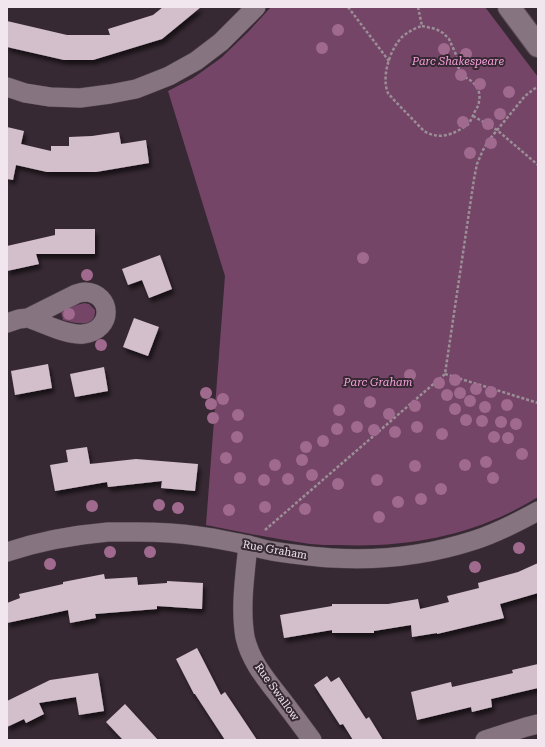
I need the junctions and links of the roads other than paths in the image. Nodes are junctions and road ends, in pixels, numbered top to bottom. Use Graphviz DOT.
graph roads {
  1 [pos="509,7"];
  2 [pos="251,9"];
  3 [pos="538,46"];
  4 [pos="7,87"];
  5 [pos="28,318"];
  6 [pos="7,323"];
  7 [pos="538,511"];
  8 [pos="248,545"];
  9 [pos="7,552"];
  10 [pos="533,730"];
  11 [pos="312,740"];
  12 [pos="485,740"];
  1 -- 3 [label="street"];
  2 -- 4 [label="street"];
  5 -- 6 [label="street"];
  7 -- 8 [label="street, Rue Graham"];
  8 -- 9 [label="street, Rue Graham"];
  8 -- 11 [label="street, Rue Swallow"];
  10 -- 12 [label="street"];
}
